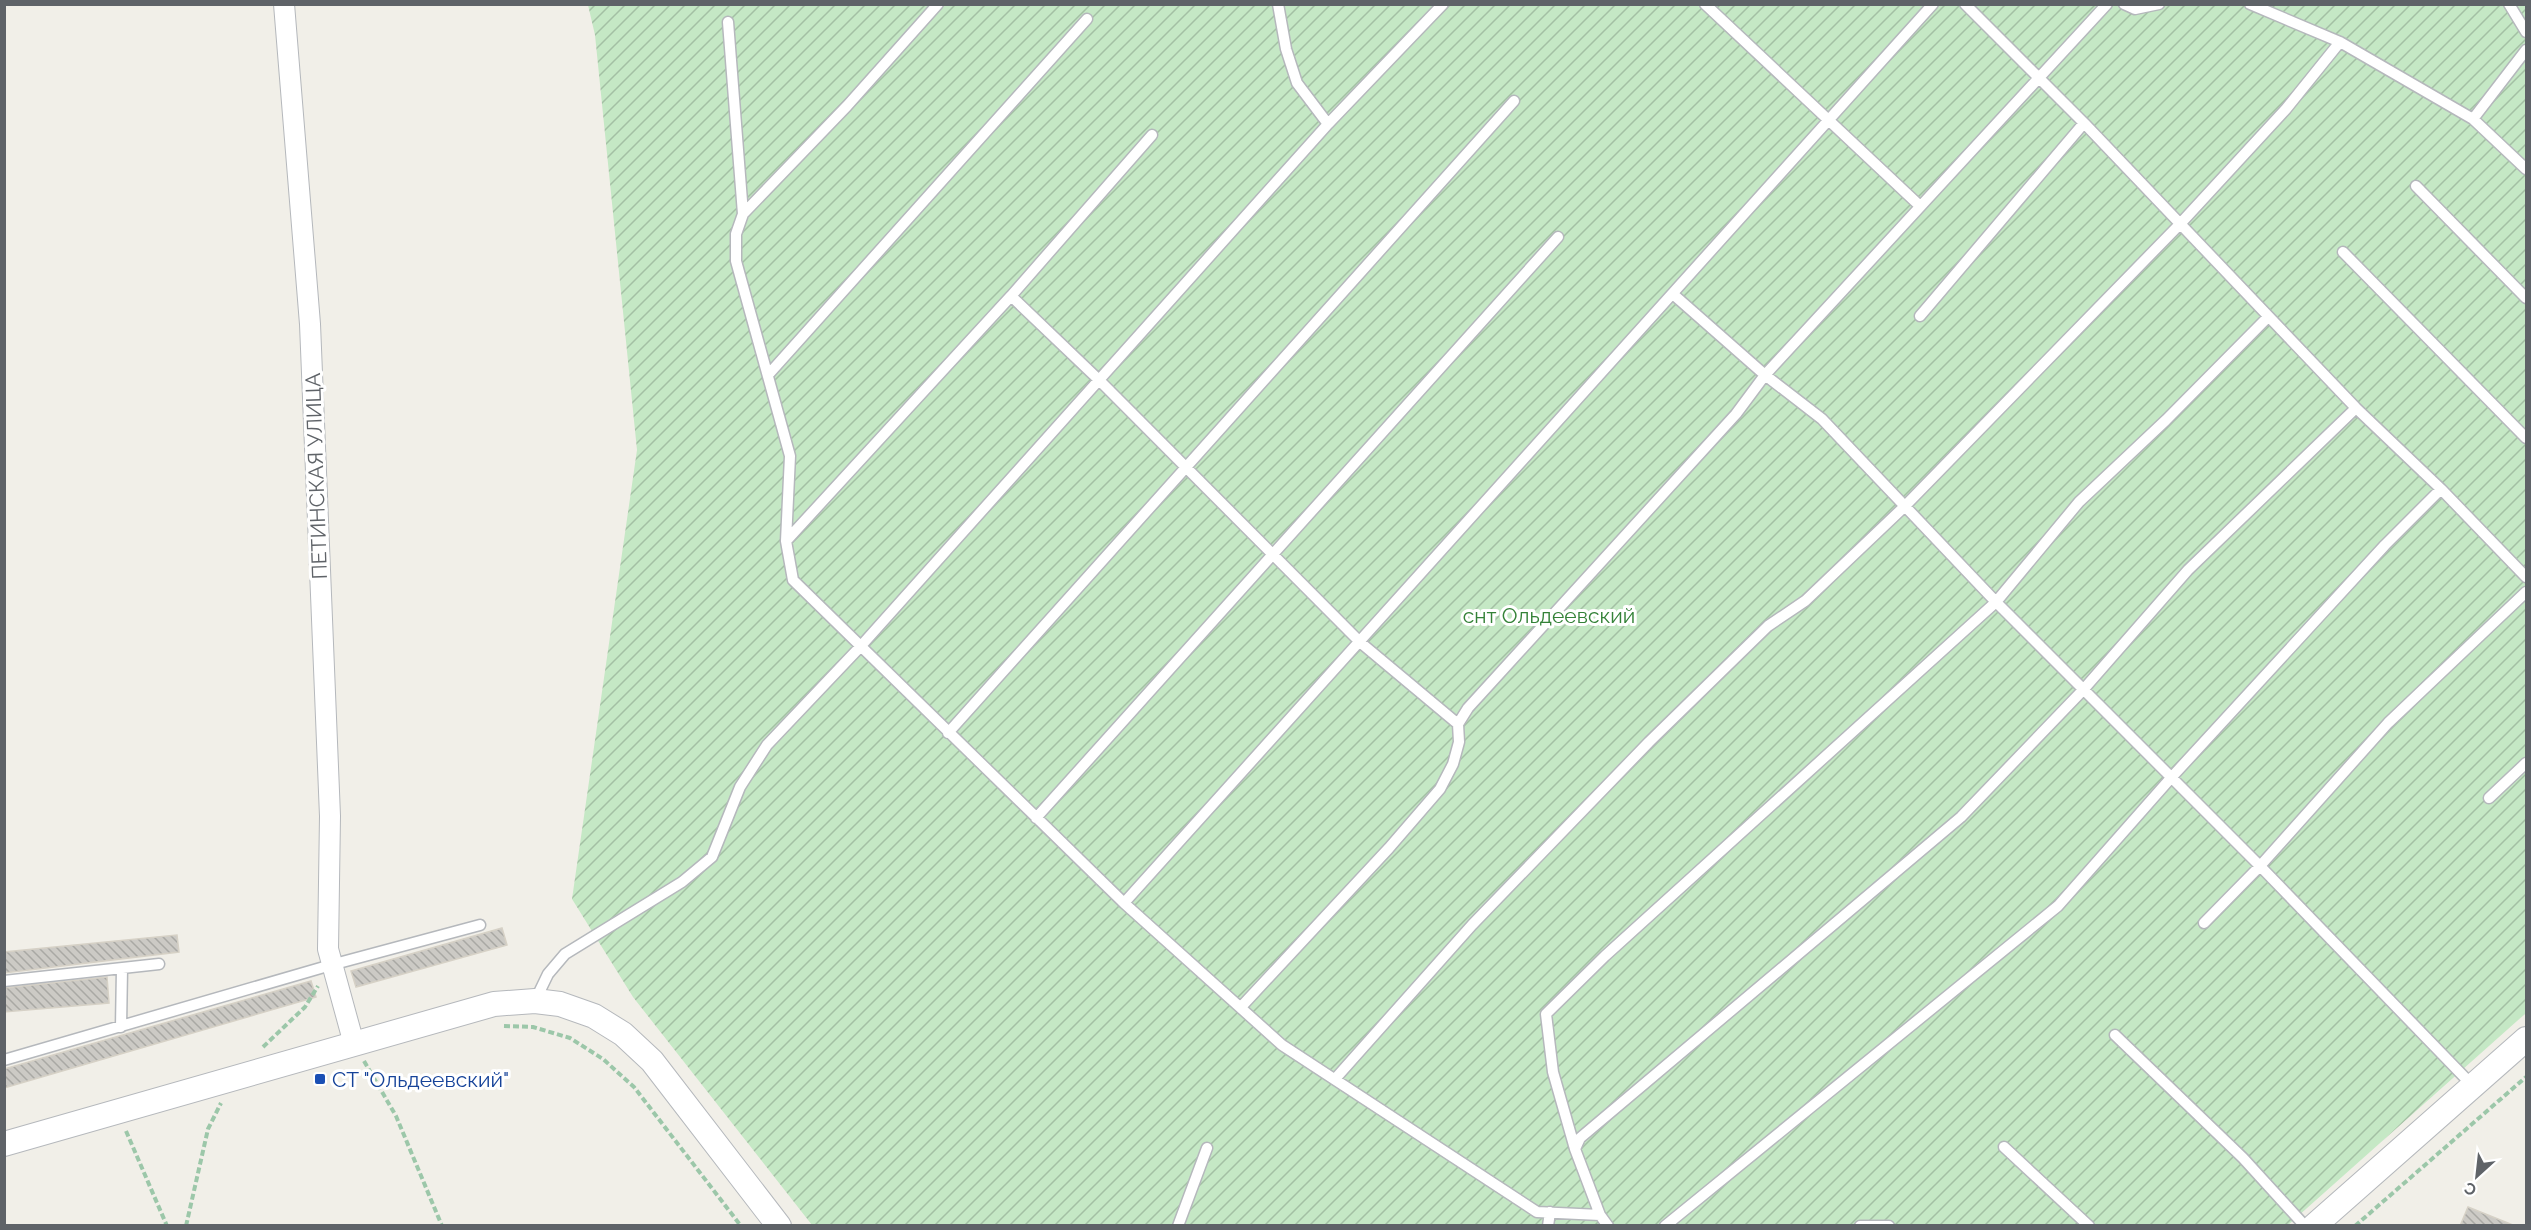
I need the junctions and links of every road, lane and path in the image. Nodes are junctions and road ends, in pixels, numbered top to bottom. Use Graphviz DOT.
graph roads {
  1 [pos="284,4"];
  2 [pos="938,4"];
  3 [pos="1278,4"];
  4 [pos="1443,4"];
  5 [pos="1705,4"];
  6 [pos="1933,4"];
  7 [pos="1965,4"];
  8 [pos="2107,4"];
  9 [pos="2124,4"];
  10 [pos="2158,4"];
  11 [pos="2250,4"];
  12 [pos="2509,4"];
  13 [pos="1087,19"];
  14 [pos="728,22"];
  15 [pos="2526,32"];
  16 [pos="2340,42"];
  17 [pos="2526,50"];
  18 [pos="2038,77"];
  19 [pos="1514,101"];
  20 [pos="2473,119"];
  21 [pos="1828,122"];
  22 [pos="2084,123"];
  23 [pos="1328,124"];
  24 [pos="1152,135"];
  25 [pos="2526,170"];
  26 [pos="2416,186"];
  27 [pos="1920,206"];
  28 [pos="743,214"];
  29 [pos="2180,224"];
  30 [pos="1558,237"];
  31 [pos="2343,252"];
  32 [pos="1674,295"];
  33 [pos="1011,296"];
  34 [pos="2526,298"];
  35 [pos="1920,316"];
  36 [pos="2268,317"];
  37 [pos="768,375"];
  38 [pos="1765,375"];
  39 [pos="1099,380"];
  40 [pos="2356,408"];
  41 [pos="2526,438"];
  42 [pos="1185,467"];
  43 [pos="2441,489"];
  44 [pos="1905,506"];
  45 [pos="786,541"];
  46 [pos="1272,554"];
  47 [pos="2526,577"];
  48 [pos="2526,592"];
  49 [pos="1996,602"];
  50 [pos="1361,643"];
  51 [pos="860,647"];
  52 [pos="2083,690"];
  53 [pos="1458,724"];
  54 [pos="948,733"];
  55 [pos="2526,763"];
  56 [pos="2170,779"];
  57 [pos="2489,798"];
  58 [pos="1036,818"];
  59 [pos="2260,866"];
  60 [pos="1124,903"];
  61 [pos="2204,923"];
  62 [pos="480,925"];
  63 [pos="330,957"];
  64 [pos="159,964"];
  65 [pos="122,969"];
  66 [pos="4,981"];
  67 [pos="535,1001"];
  68 [pos="1241,1007"];
  69 [pos="495,1026"];
  70 [pos="121,1027"];
  71 [pos="2115,1035"];
  72 [pos="2526,1039"];
  73 [pos="260,1051"];
  74 [pos="357,1055"];
  75 [pos="374,1057"];
  76 [pos="4,1060"];
  77 [pos="2526,1077"];
  78 [pos="1335,1078"];
  79 [pos="2473,1086"];
  80 [pos="224,1097"];
  81 [pos="116,1112"];
  82 [pos="4,1144"];
  83 [pos="2004,1147"];
  84 [pos="1207,1148"];
  85 [pos="1575,1149"];
  86 [pos="1550,1212"];
  87 [pos="1600,1215"];
  88 [pos="167,1226"];
  89 [pos="186,1226"];
  90 [pos="441,1226"];
  91 [pos="741,1226"];
  92 [pos="779,1226"];
  93 [pos="1178,1226"];
  94 [pos="1548,1226"];
  95 [pos="1608,1226"];
  96 [pos="1665,1226"];
  97 [pos="1860,1226"];
  98 [pos="1889,1226"];
  99 [pos="2089,1226"];
  100 [pos="2305,1226"];
  101 [pos="2314,1226"];
  102 [pos="2355,1226"];
  1 -- 63 [label="street, ПЕТИНСКАЯ УЛИЦА"];
  2 -- 28 [label="lane"];
  3 -- 23 [label="lane"];
  4 -- 23 [label="lane"];
  5 -- 21 [label="lane"];
  6 -- 21 [label="lane"];
  7 -- 18 [label="lane"];
  8 -- 18 [label="lane"];
  9 -- 10 [label="lane"];
  11 -- 16 [label="lane"];
  12 -- 15 [label="lane"];
  13 -- 37 [label="lane"];
  14 -- 28 [label="lane"];
  16 -- 20 [label="lane"];
  16 -- 29 [label="lane"];
  17 -- 20 [label="lane"];
  18 -- 22 [label="lane"];
  18 -- 27 [label="lane"];
  19 -- 42 [label="lane"];
  20 -- 25 [label="lane"];
  21 -- 27 [label="lane"];
  21 -- 32 [label="lane"];
  22 -- 29 [label="lane"];
  22 -- 35 [label="lane"];
  23 -- 39 [label="lane"];
  24 -- 33 [label="lane"];
  26 -- 34 [label="lane"];
  27 -- 38 [label="lane"];
  28 -- 37 [label="lane"];
  29 -- 36 [label="lane"];
  29 -- 44 [label="lane"];
  30 -- 46 [label="lane"];
  31 -- 41 [label="lane"];
  32 -- 38 [label="lane"];
  32 -- 50 [label="lane"];
  33 -- 39 [label="lane"];
  33 -- 45 [label="lane"];
  36 -- 40 [label="lane"];
  36 -- 49 [label="lane"];
  37 -- 45 [label="lane"];
  38 -- 44 [label="lane"];
  38 -- 53 [label="lane"];
  39 -- 42 [label="lane"];
  39 -- 51 [label="lane"];
  40 -- 43 [label="lane"];
  40 -- 52 [label="lane"];
  42 -- 46 [label="lane"];
  42 -- 54 [label="lane"];
  43 -- 47 [label="lane"];
  43 -- 56 [label="lane"];
  44 -- 49 [label="lane"];
  44 -- 78 [label="lane"];
  45 -- 51 [label="lane"];
  46 -- 50 [label="lane"];
  46 -- 58 [label="lane"];
  48 -- 59 [label="lane"];
  49 -- 52 [label="lane"];
  49 -- 85 [label="lane"];
  50 -- 53 [label="lane"];
  50 -- 60 [label="lane"];
  51 -- 54 [label="lane"];
  51 -- 67 [label="lane"];
  52 -- 56 [label="lane"];
  52 -- 85 [label="lane"];
  53 -- 68 [label="lane"];
  54 -- 58 [label="lane"];
  55 -- 57 [label="lane"];
  56 -- 59 [label="lane"];
  56 -- 96 [label="lane"];
  58 -- 60 [label="lane"];
  59 -- 61 [label="lane"];
  59 -- 79 [label="lane"];
  60 -- 68 [label="lane"];
  62 -- 63 [label="lane"];
  63 -- 70 [label="lane"];
  63 -- 73 [label="path"];
  63 -- 74 [label="street, ПЕТИНСКАЯ УЛИЦА"];
  64 -- 65 [label="lane"];
  65 -- 66 [label="lane"];
  65 -- 70 [label="lane"];
  67 -- 74 [label="street"];
  67 -- 92 [label="street"];
  68 -- 78 [label="lane"];
  69 -- 91 [label="path"];
  70 -- 76 [label="lane"];
  71 -- 100 [label="lane"];
  72 -- 79 [label="street"];
  74 -- 75 [label="path"];
  74 -- 81 [label="street"];
  74 -- 90 [label="path"];
  77 -- 102 [label="path"];
  78 -- 86 [label="lane"];
  79 -- 101 [label="street"];
  80 -- 89 [label="path"];
  81 -- 82 [label="street"];
  81 -- 88 [label="path"];
  83 -- 99 [label="lane"];
  84 -- 93 [label="lane"];
  85 -- 87 [label="lane"];
  86 -- 87 [label="lane"];
  86 -- 94 [label="lane"];
  87 -- 95 [label="lane"];
  97 -- 98 [label="lane"];
}
